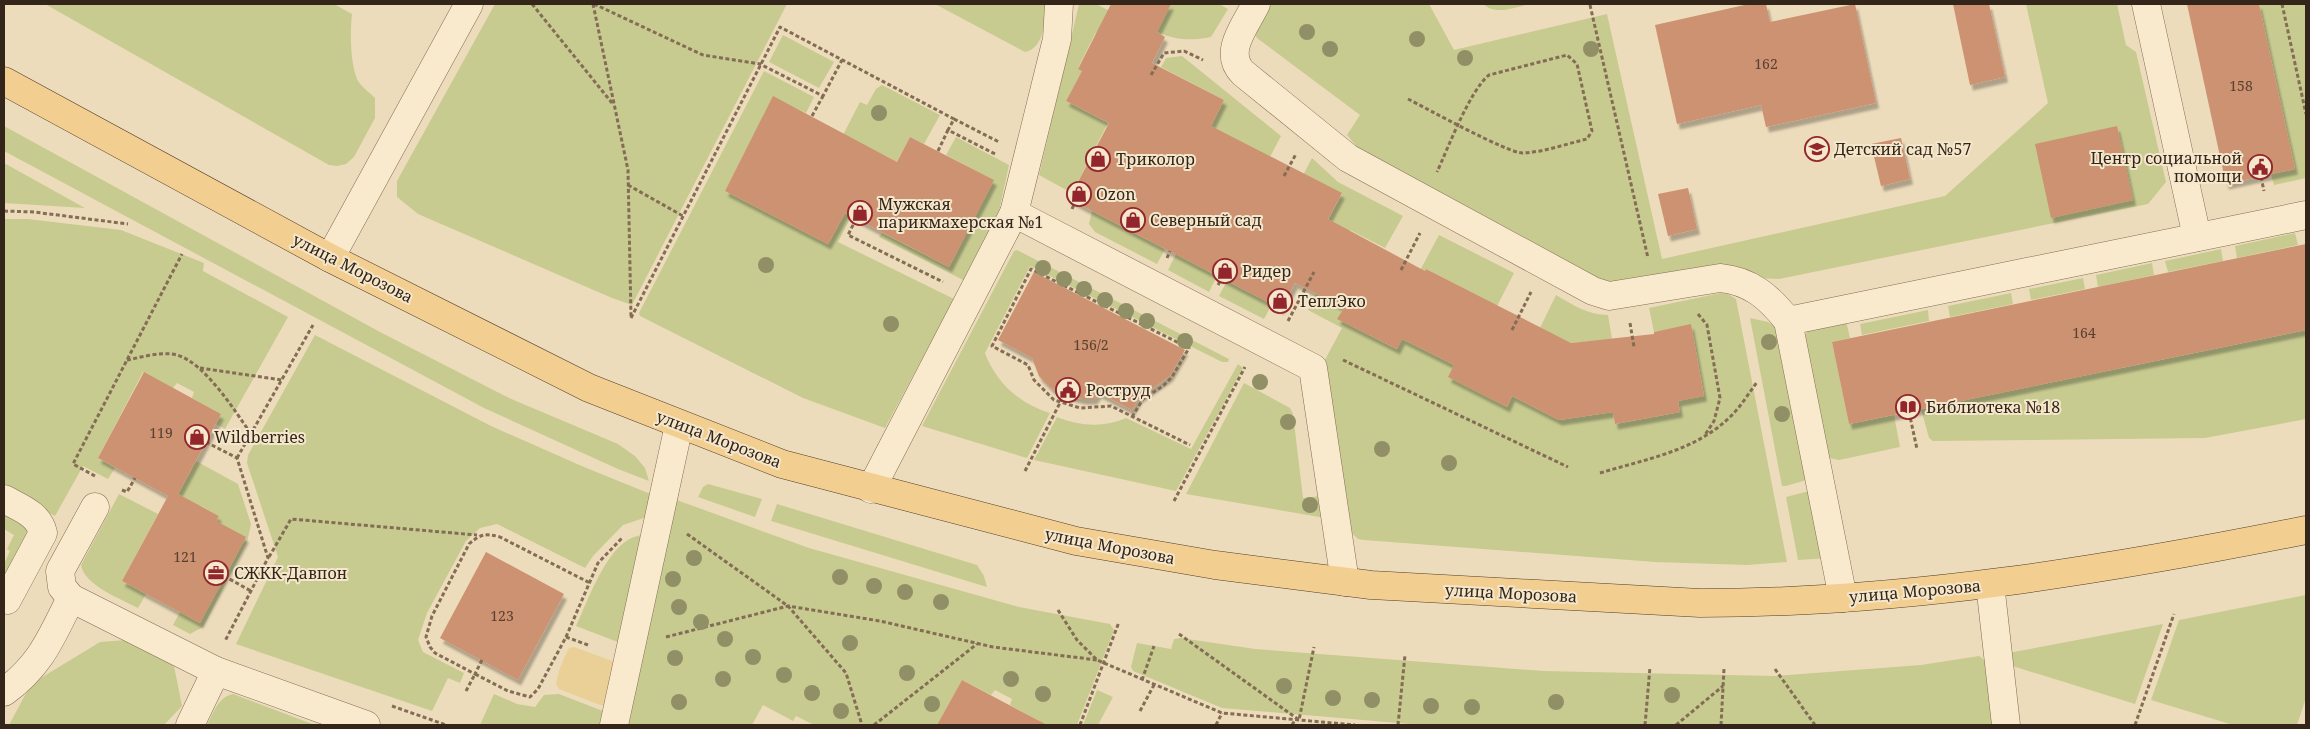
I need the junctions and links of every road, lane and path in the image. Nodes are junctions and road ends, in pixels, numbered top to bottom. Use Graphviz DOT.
graph roads {
  1 [pos="469,4"];
  2 [pos="532,4"];
  3 [pos="593,4"];
  4 [pos="1059,4"];
  5 [pos="1256,4"];
  6 [pos="2146,4"];
  7 [pos="2282,4"];
  8 [pos="1590,5"];
  9 [pos="842,60"];
  10 [pos="1207,62"];
  11 [pos="760,64"];
  12 [pos="1151,75"];
  13 [pos="4,82"];
  14 [pos="823,96"];
  15 [pos="1408,99"];
  16 [pos="613,104"];
  17 [pos="2306,114"];
  18 [pos="812,116"];
  19 [pos="954,119"];
  20 [pos="1459,125"];
  21 [pos="948,130"];
  22 [pos="938,151"];
  23 [pos="1019,166"];
  24 [pos="1289,167"];
  25 [pos="1284,176"];
  26 [pos="2261,177"];
  27 [pos="628,185"];
  28 [pos="2266,198"];
  29 [pos="1423,200"];
  30 [pos="4,211"];
  31 [pos="1014,213"];
  32 [pos="2306,215"];
  33 [pos="683,216"];
  34 [pos="856,219"];
  35 [pos="128,224"];
  36 [pos="2197,237"];
  37 [pos="1411,249"];
  38 [pos="182,254"];
  39 [pos="330,258"];
  40 [pos="1401,270"];
  41 [pos="1314,272"];
  42 [pos="944,282"];
  43 [pos="1655,288"];
  44 [pos="1692,307"];
  45 [pos="1522,310"];
  46 [pos="1788,321"];
  47 [pos="313,325"];
  48 [pos="1512,330"];
  49 [pos="1631,330"];
  50 [pos="1267,345"];
  51 [pos="1634,347"];
  52 [pos="127,360"];
  53 [pos="199,368"];
  54 [pos="1313,368"];
  55 [pos="282,380"];
  56 [pos="1757,382"];
  57 [pos="1064,395"];
  58 [pos="1060,402"];
  59 [pos="1909,412"];
  60 [pos="1132,417"];
  61 [pos="679,425"];
  62 [pos="251,434"];
  63 [pos="1704,438"];
  64 [pos="206,442"];
  65 [pos="1190,445"];
  66 [pos="1917,449"];
  67 [pos="237,458"];
  68 [pos="1568,467"];
  69 [pos="1025,471"];
  70 [pos="1600,473"];
  71 [pos="135,478"];
  72 [pos="871,489"];
  73 [pos="126,492"];
  74 [pos="4,500"];
  75 [pos="1174,501"];
  76 [pos="95,507"];
  77 [pos="659,520"];
  78 [pos="2306,530"];
  79 [pos="478,536"];
  80 [pos="268,558"];
  81 [pos="224,576"];
  82 [pos="1345,582"];
  83 [pos="590,583"];
  84 [pos="1990,584"];
  85 [pos="251,591"];
  86 [pos="71,598"];
  87 [pos="1843,598"];
  88 [pos="7,600"];
  89 [pos="788,606"];
  90 [pos="1058,610"];
  91 [pos="2174,614"];
  92 [pos="1119,622"];
  93 [pos="1179,634"];
  94 [pos="566,637"];
  95 [pos="978,644"];
  96 [pos="588,645"];
  97 [pos="632,646"];
  98 [pos="1154,646"];
  99 [pos="1314,648"];
  100 [pos="1405,655"];
  101 [pos="219,658"];
  102 [pos="482,660"];
  103 [pos="1097,660"];
  104 [pos="1103,663"];
  105 [pos="1650,667"];
  106 [pos="1724,669"];
  107 [pos="1775,669"];
  108 [pos="475,674"];
  109 [pos="1142,680"];
  110 [pos="1154,684"];
  111 [pos="1723,686"];
  112 [pos="466,691"];
  113 [pos="4,692"];
  114 [pos="1140,711"];
  115 [pos="1222,713"];
  116 [pos="1297,720"];
  117 [pos="190,725"];
  118 [pos="366,725"];
  119 [pos="614,725"];
  120 [pos="862,725"];
  121 [pos="874,725"];
  122 [pos="1080,725"];
  123 [pos="1216,725"];
  124 [pos="1292,725"];
  125 [pos="1355,725"];
  126 [pos="1398,725"];
  127 [pos="1645,725"];
  128 [pos="1676,725"];
  129 [pos="1721,725"];
  130 [pos="1815,725"];
  131 [pos="2006,725"];
  132 [pos="2135,725"];
  1 -- 39 [label="street"];
  2 -- 16 [label="path"];
  3 -- 11 [label="path"];
  3 -- 16 [label="path"];
  4 -- 23 [label="street"];
  5 -- 29 [label="street"];
  6 -- 36 [label="street"];
  7 -- 17 [label="path"];
  8 -- 43 [label="path"];
  9 -- 11 [label="path"];
  9 -- 14 [label="path"];
  9 -- 19 [label="path"];
  10 -- 12 [label="path"];
  11 -- 14 [label="path"];
  11 -- 33 [label="path"];
  13 -- 39 [label="main road, улица Морозова"];
  14 -- 18 [label="path"];
  15 -- 20 [label="path"];
  16 -- 27 [label="path"];
  19 -- 21 [label="path"];
  19 -- 23 [label="path"];
  20 -- 20 [label="path"];
  20 -- 29 [label="path"];
  21 -- 22 [label="path"];
  21 -- 23 [label="path"];
  23 -- 31 [label="street"];
  24 -- 25 [label="path"];
  26 -- 28 [label="path"];
  27 -- 33 [label="path"];
  27 -- 33 [label="path"];
  29 -- 43 [label="street"];
  30 -- 35 [label="path"];
  31 -- 50 [label="street"];
  31 -- 72 [label="street"];
  32 -- 36 [label="street"];
  34 -- 42 [label="path"];
  36 -- 46 [label="street"];
  37 -- 40 [label="path"];
  38 -- 52 [label="path"];
  39 -- 61 [label="main road, улица Морозова"];
  41 -- 50 [label="path"];
  43 -- 46 [label="street"];
  44 -- 63 [label="path"];
  45 -- 48 [label="path"];
  46 -- 87 [label="street"];
  47 -- 55 [label="path"];
  49 -- 51 [label="path"];
  50 -- 54 [label="street"];
  50 -- 75 [label="path"];
  52 -- 53 [label="path"];
  52 -- 76 [label="path"];
  53 -- 55 [label="path"];
  53 -- 62 [label="path"];
  54 -- 68 [label="path"];
  54 -- 82 [label="street"];
  55 -- 62 [label="path"];
  56 -- 63 [label="path"];
  57 -- 58 [label="path"];
  58 -- 60 [label="path"];
  58 -- 60 [label="path"];
  58 -- 69 [label="path"];
  59 -- 66 [label="path"];
  60 -- 65 [label="path"];
  61 -- 72 [label="main road, улица Морозова"];
  61 -- 77 [label="street"];
  62 -- 67 [label="path"];
  63 -- 70 [label="path"];
  64 -- 67 [label="path"];
  67 -- 80 [label="path"];
  71 -- 73 [label="path"];
  72 -- 82 [label="main road, улица Морозова"];
  74 -- 88 [label="street"];
  76 -- 86 [label="street"];
  77 -- 83 [label="path"];
  77 -- 89 [label="path"];
  77 -- 97 [label="street"];
  78 -- 84 [label="main road, улица Морозова"];
  79 -- 80 [label="path"];
  79 -- 83 [label="path"];
  79 -- 108 [label="path"];
  80 -- 85 [label="path"];
  81 -- 85 [label="path"];
  82 -- 87 [label="main road, улица Морозова"];
  83 -- 94 [label="path"];
  84 -- 87 [label="main road, улица Морозова"];
  84 -- 131 [label="street"];
  85 -- 101 [label="path"];
  86 -- 101 [label="street"];
  86 -- 113 [label="street"];
  89 -- 95 [label="path"];
  89 -- 97 [label="path"];
  89 -- 120 [label="path"];
  90 -- 103 [label="path"];
  91 -- 132 [label="path"];
  92 -- 104 [label="path"];
  93 -- 116 [label="path"];
  94 -- 96 [label="path"];
  94 -- 108 [label="path"];
  95 -- 103 [label="path"];
  95 -- 121 [label="path"];
  97 -- 119 [label="street"];
  98 -- 109 [label="path"];
  99 -- 116 [label="path"];
  100 -- 126 [label="path"];
  101 -- 117 [label="street"];
  101 -- 118 [label="street"];
  102 -- 108 [label="path"];
  103 -- 104 [label="path"];
  104 -- 109 [label="path"];
  104 -- 122 [label="path"];
  105 -- 127 [label="path"];
  106 -- 111 [label="path"];
  107 -- 130 [label="path"];
  108 -- 112 [label="path"];
  109 -- 110 [label="path"];
  110 -- 114 [label="path"];
  110 -- 115 [label="path"];
  111 -- 128 [label="path"];
  111 -- 129 [label="path"];
  115 -- 116 [label="path"];
  115 -- 123 [label="path"];
  116 -- 124 [label="path"];
  116 -- 125 [label="path"];
}
